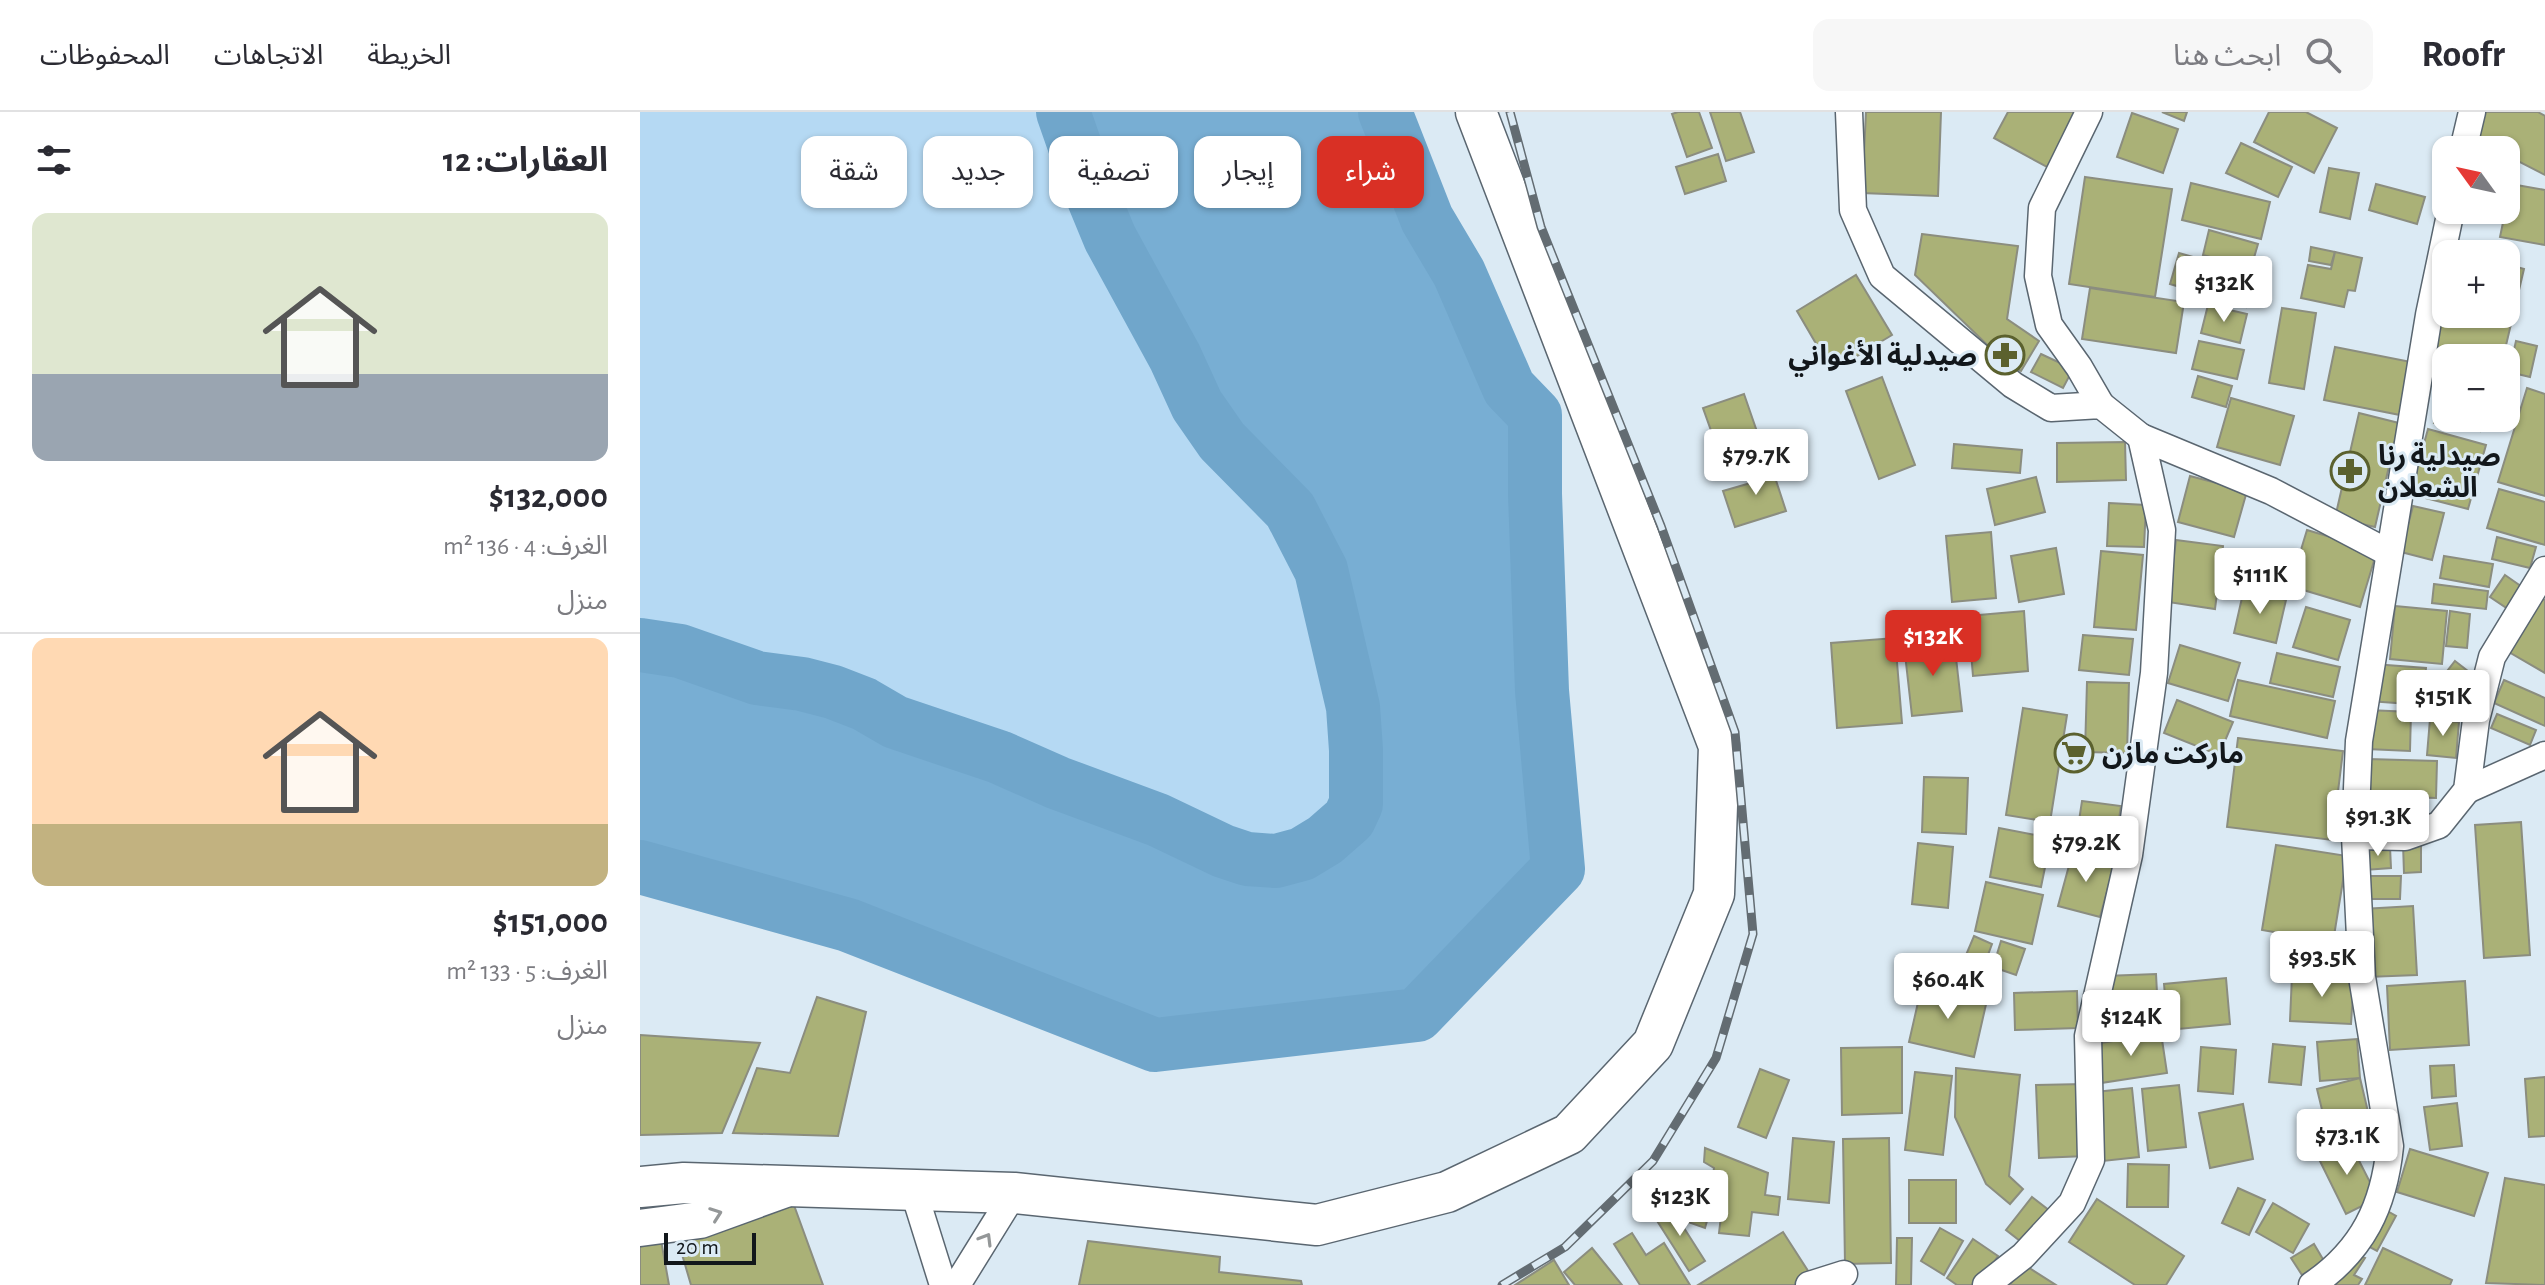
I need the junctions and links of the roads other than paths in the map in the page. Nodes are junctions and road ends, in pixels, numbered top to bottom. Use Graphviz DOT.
graph roads {
  1 [pos="1476,112"];
  2 [pos="1849,112"];
  3 [pos="2089,112"];
  4 [pos="2472,112"];
  5 [pos="2466,136"];
  6 [pos="2448,224"];
  7 [pos="2101,405"];
  8 [pos="2141,437"];
  9 [pos="2389,553"];
  10 [pos="2545,570"];
  11 [pos="2545,755"];
  12 [pos="2467,790"];
  13 [pos="2355,836"];
  14 [pos="794,1186"];
  15 [pos="640,1187"];
  16 [pos="913,1189"];
  17 [pos="1014,1193"];
  18 [pos="640,1228"];
  19 [pos="1844,1274"];
  20 [pos="943,1285"];
  21 [pos="957,1285"];
  22 [pos="1809,1285"];
  23 [pos="1986,1285"];
  24 [pos="2312,1285"];
  1 -- 17 [label="main road"];
  2 -- 7 [label="street"];
  3 -- 7 [label="street"];
  4 -- 5 [label="street"];
  6 -- 9 [label="street"];
  7 -- 8 [label="street"];
  8 -- 9 [label="street"];
  8 -- 23 [label="street"];
  9 -- 13 [label="street"];
  10 -- 12 [label="street"];
  11 -- 12 [label="street"];
  12 -- 13 [label="street"];
  13 -- 24 [label="street"];
  14 -- 15 [label="main road"];
  14 -- 16 [label="main road"];
  18 -- 14 [label="main road, one-way"];
  16 -- 17 [label="main road"];
  16 -- 20 [label="street"];
  21 -- 17 [label="street, one-way"];
  19 -- 22 [label="street"];
}
